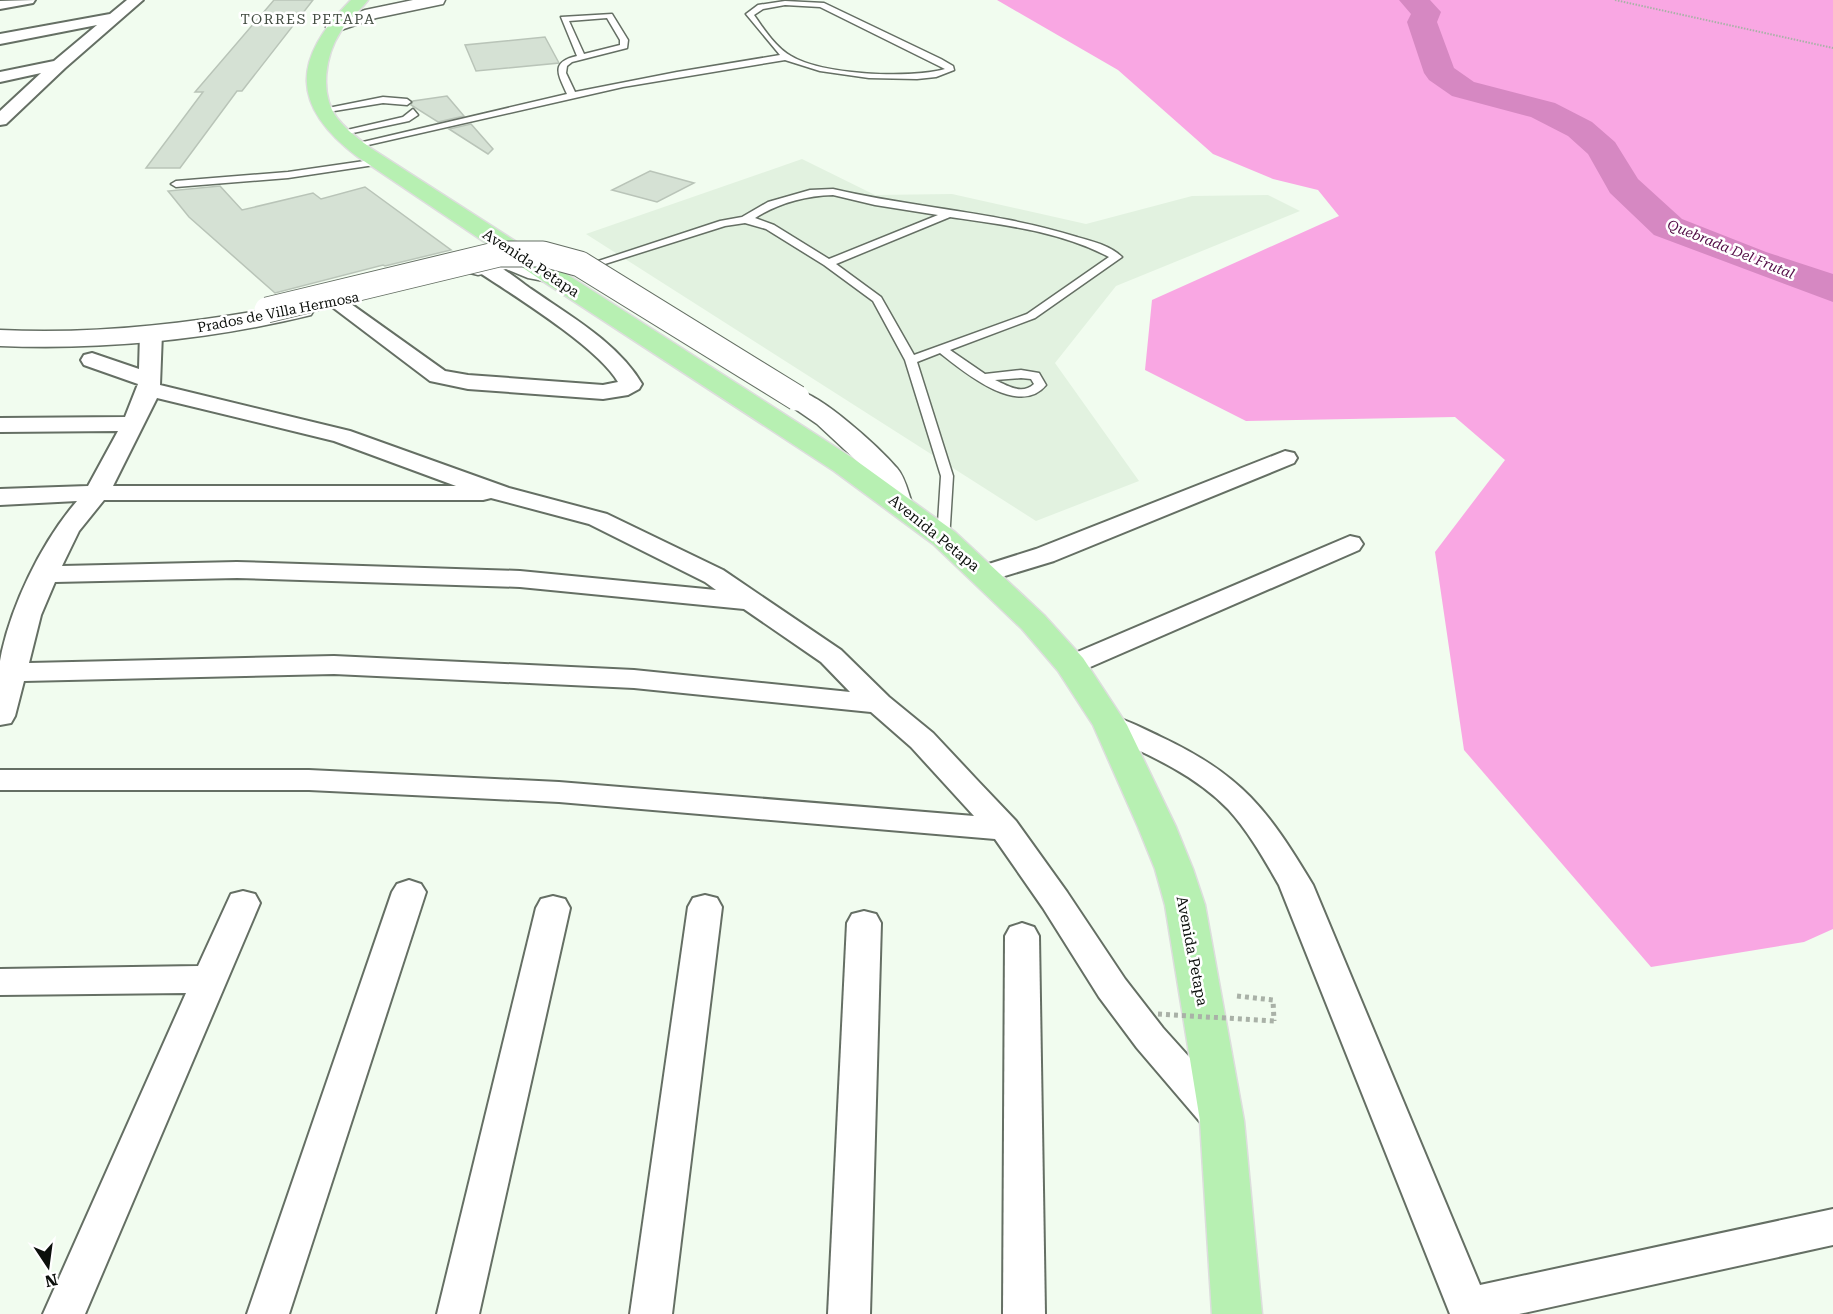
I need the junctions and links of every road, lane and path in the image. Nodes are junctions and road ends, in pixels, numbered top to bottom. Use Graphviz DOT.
graph roads {
  1 [pos="28,0"];
  2 [pos="136,0"];
  3 [pos="411,0"];
  4 [pos="437,0"];
  5 [pos="1615,0"];
  6 [pos="356,4"];
  7 [pos="0,5"];
  8 [pos="114,17"];
  9 [pos="335,27"];
  10 [pos="0,39"];
  11 [pos="1833,48"];
  12 [pos="581,56"];
  13 [pos="786,57"];
  14 [pos="59,65"];
  15 [pos="0,77"];
  16 [pos="572,94"];
  17 [pos="406,102"];
  18 [pos="322,110"];
  19 [pos="413,112"];
  20 [pos="0,120"];
  21 [pos="347,139"];
  22 [pos="378,162"];
  23 [pos="176,184"];
  24 [pos="948,214"];
  25 [pos="745,220"];
  26 [pos="828,264"];
  27 [pos="484,267"];
  28 [pos="560,275"];
  29 [pos="337,303"];
  30 [pos="188,330"];
  31 [pos="151,333"];
  32 [pos="0,338"];
  33 [pos="941,349"];
  34 [pos="92,360"];
  35 [pos="910,360"];
  36 [pos="985,378"];
  37 [pos="149,385"];
  38 [pos="134,424"];
  39 [pos="0,425"];
  40 [pos="1285,458"];
  41 [pos="96,493"];
  42 [pos="500,493"];
  43 [pos="0,497"];
  44 [pos="897,503"];
  45 [pos="944,538"];
  46 [pos="1350,544"];
  47 [pos="45,574"];
  48 [pos="985,574"];
  49 [pos="750,601"];
  50 [pos="1071,665"];
  51 [pos="13,672"];
  52 [pos="879,704"];
  53 [pos="0,716"];
  54 [pos="1110,725"];
  55 [pos="0,780"];
  56 [pos="1005,829"];
  57 [pos="409,892"];
  58 [pos="243,903"];
  59 [pos="705,907"];
  60 [pos="553,908"];
  61 [pos="864,923"];
  62 [pos="1022,936"];
  63 [pos="210,979"];
  64 [pos="0,982"];
  65 [pos="1273,1000"];
  66 [pos="1158,1014"];
  67 [pos="1222,1121"];
  68 [pos="1833,1227"];
  69 [pos="1470,1310"];
  70 [pos="64,1314"];
  71 [pos="268,1314"];
  72 [pos="458,1314"];
  73 [pos="651,1314"];
  74 [pos="849,1314"];
  75 [pos="1024,1314"];
  76 [pos="1237,1314"];
  1 -- 7 [label="street"];
  2 -- 8 [label="street"];
  3 -- 6 [label="main road"];
  4 -- 9 [label="main road"];
  5 -- 11 [label="path"];
  6 -- 9 [label="main road, Avenida Petapa"];
  8 -- 10 [label="street"];
  8 -- 14 [label="street"];
  9 -- 18 [label="main road, Avenida Petapa"];
  12 -- 12 [label="lane"];
  12 -- 16 [label="lane"];
  13 -- 13 [label="lane"];
  13 -- 16 [label="lane"];
  14 -- 15 [label="street"];
  14 -- 20 [label="street"];
  16 -- 21 [label="lane"];
  17 -- 18 [label="lane"];
  18 -- 21 [label="main road, Avenida Petapa"];
  19 -- 21 [label="lane"];
  21 -- 22 [label="main road, Avenida Petapa"];
  22 -- 23 [label="lane"];
  22 -- 28 [label="main road, Avenida Petapa"];
  24 -- 25 [label="lane"];
  24 -- 26 [label="lane"];
  24 -- 33 [label="lane"];
  25 -- 26 [label="lane"];
  25 -- 28 [label="lane"];
  26 -- 35 [label="lane"];
  27 -- 28 [label="main road, Prados de Villa Hermosa"];
  27 -- 29 [label="main road, Prados de Villa Hermosa"];
  27 -- 29 [label="street"];
  28 -- 44 [label="main road, Avenida Petapa"];
  29 -- 30 [label="main road, Prados de Villa Hermosa"];
  30 -- 31 [label="main road, Prados de Villa Hermosa"];
  30 -- 44 [label="main road, bridge"];
  31 -- 32 [label="main road, Prados de Villa Hermosa"];
  31 -- 37 [label="street"];
  33 -- 35 [label="lane"];
  33 -- 36 [label="lane"];
  34 -- 37 [label="street"];
  35 -- 45 [label="lane"];
  37 -- 38 [label="street"];
  37 -- 42 [label="street"];
  38 -- 39 [label="street"];
  38 -- 41 [label="street"];
  40 -- 48 [label="street"];
  41 -- 42 [label="street"];
  41 -- 43 [label="street"];
  41 -- 47 [label="street"];
  42 -- 49 [label="street"];
  44 -- 45 [label="main road, Avenida Petapa"];
  45 -- 48 [label="main road, Avenida Petapa"];
  46 -- 50 [label="street"];
  47 -- 49 [label="street"];
  47 -- 51 [label="street"];
  48 -- 50 [label="main road, Avenida Petapa"];
  49 -- 52 [label="street"];
  50 -- 54 [label="main road, Avenida Petapa"];
  51 -- 52 [label="street"];
  51 -- 53 [label="street"];
  52 -- 56 [label="street"];
  54 -- 67 [label="main road, Avenida Petapa"];
  54 -- 69 [label="street"];
  55 -- 56 [label="street"];
  56 -- 67 [label="street"];
  57 -- 71 [label="street"];
  58 -- 63 [label="street"];
  59 -- 73 [label="street"];
  60 -- 72 [label="street"];
  61 -- 74 [label="street"];
  62 -- 75 [label="street"];
  63 -- 64 [label="street"];
  63 -- 70 [label="street"];
  65 -- 66 [label="path, bridge"];
  67 -- 76 [label="main road, Avenida Petapa"];
  68 -- 69 [label="street"];
}
